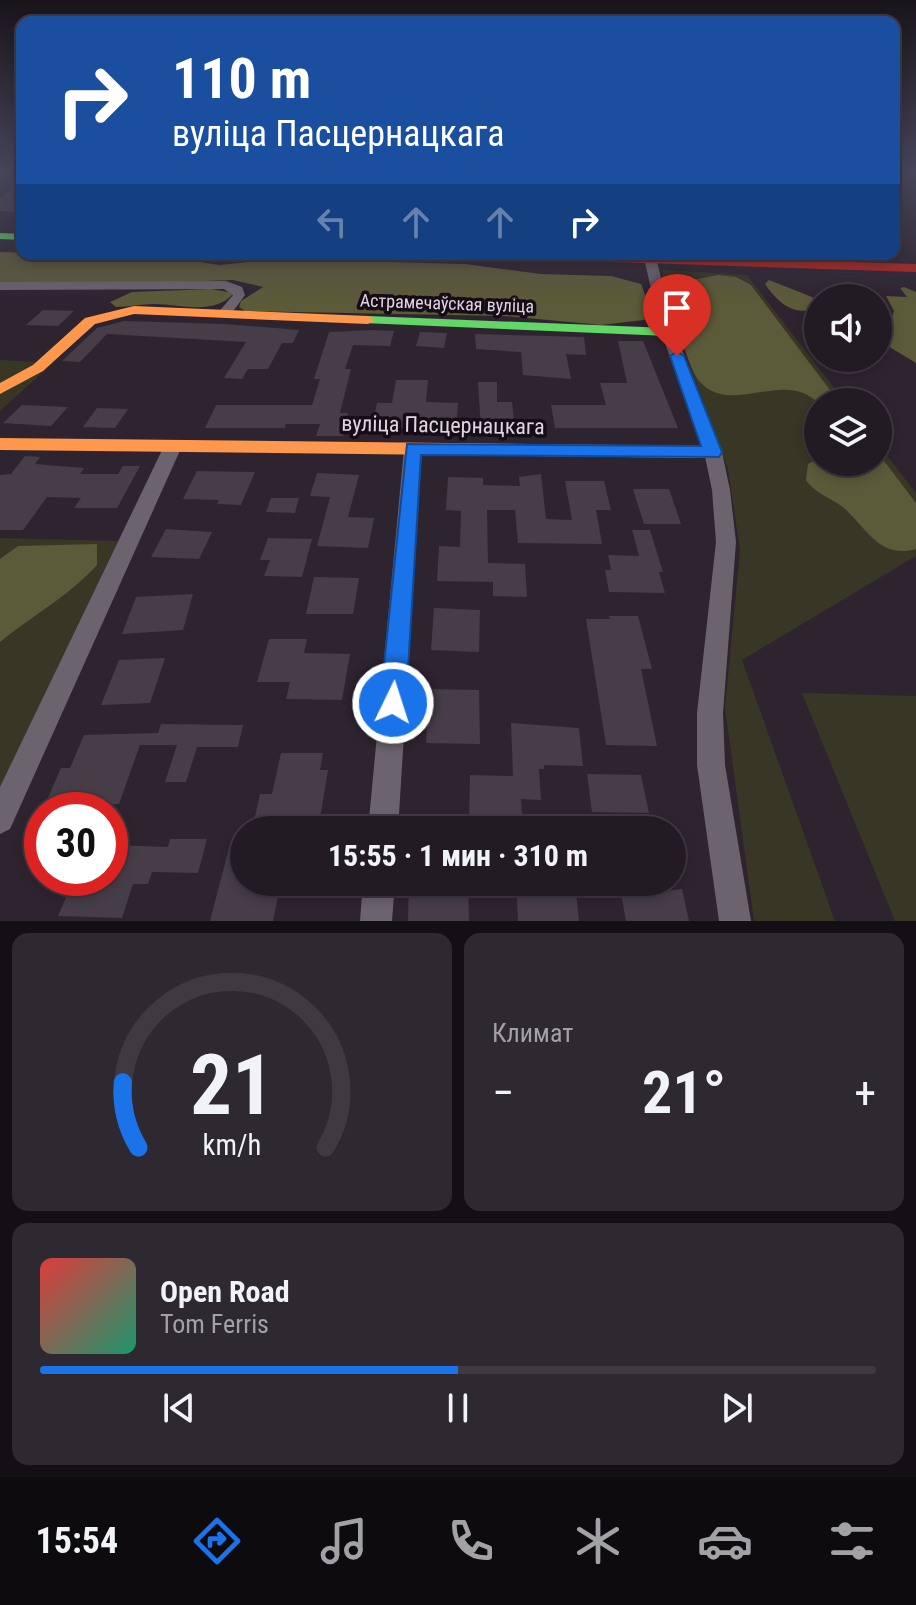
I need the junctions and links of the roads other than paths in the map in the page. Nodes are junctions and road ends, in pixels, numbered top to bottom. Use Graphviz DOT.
graph roads {
  1 [pos="651,260"];
  2 [pos="723,260"];
  3 [pos="885,260"];
  4 [pos="916,261"];
  5 [pos="916,268"];
  6 [pos="0,286"];
  7 [pos="224,314"];
  8 [pos="668,332"];
  9 [pos="0,389"];
  10 [pos="0,444"];
  11 [pos="173,446"];
  12 [pos="413,449"];
  13 [pos="713,452"];
  14 [pos="384,816"];
  15 [pos="0,819"];
  16 [pos="378,896"];
  17 [pos="376,921"];
  18 [pos="735,921"];
  1 -- 8 [label="street"];
  2 -- 5 [label="main road"];
  3 -- 4 [label="main road"];
  6 -- 7 [label="street"];
  7 -- 8 [label="main road, Астрамечаўская вуліца"];
  7 -- 9 [label="main road, Астрамечаўская вуліца"];
  8 -- 13 [label="street"];
  10 -- 11 [label="main road, вуліца Пасцернацкага"];
  11 -- 12 [label="main road, вуліца Пасцернацкага"];
  11 -- 15 [label="street"];
  12 -- 13 [label="main road, вуліца Пасцернацкага"];
  12 -- 14 [label="street"];
  13 -- 18 [label="street"];
  16 -- 17 [label="street"];
}
